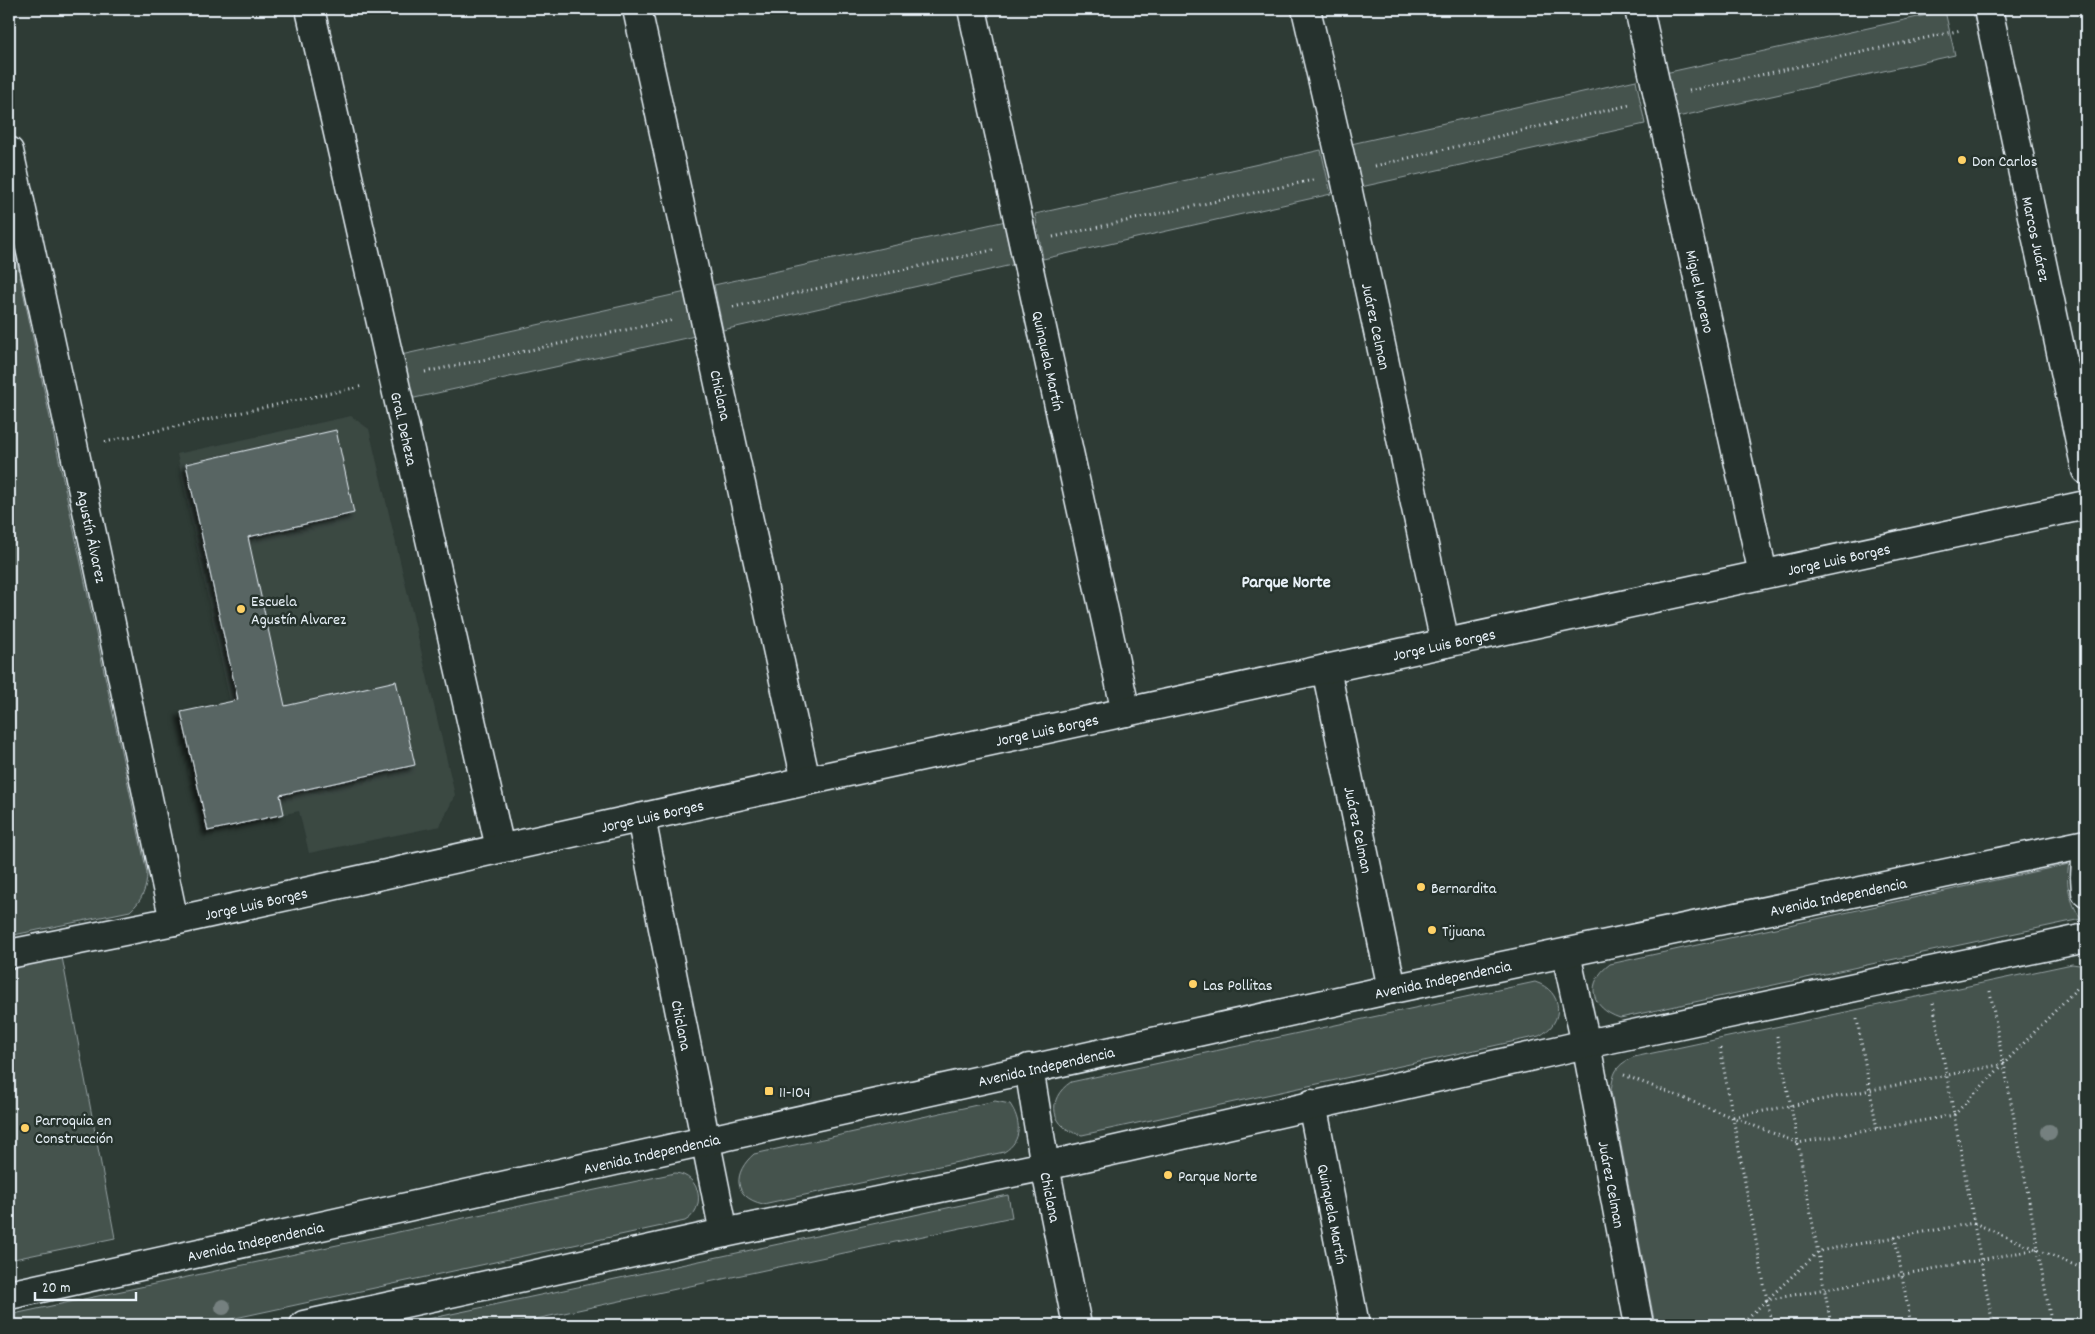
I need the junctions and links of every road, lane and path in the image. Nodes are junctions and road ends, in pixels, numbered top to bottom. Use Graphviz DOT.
graph roads {
  1 [pos="310,9"];
  2 [pos="637,9"];
  3 [pos="972,9"];
  4 [pos="1306,9"];
  5 [pos="1638,9"];
  6 [pos="1988,9"];
  7 [pos="9,151"];
  8 [pos="2086,470"];
  9 [pos="2086,505"];
  10 [pos="1763,574"];
  11 [pos="1445,643"];
  12 [pos="1326,669"];
  13 [pos="1126,712"];
  14 [pos="806,781"];
  15 [pos="641,818"];
  16 [pos="2086,844"];
  17 [pos="500,848"];
  18 [pos="2086,860"];
  19 [pos="2086,892"];
  20 [pos="174,921"];
  21 [pos="2086,938"];
  22 [pos="9,954"];
  23 [pos="1566,954"];
  24 [pos="2086,979"];
  25 [pos="1392,989"];
  26 [pos="1990,991"];
  27 [pos="1933,1003"];
  28 [pos="1857,1019"];
  29 [pos="1777,1036"];
  30 [pos="1586,1044"];
  31 [pos="1720,1048"];
  32 [pos="2004,1064"];
  33 [pos="1029,1068"];
  34 [pos="1624,1075"];
  35 [pos="1947,1075"];
  36 [pos="1870,1090"];
  37 [pos="1312,1104"];
  38 [pos="1791,1106"];
  39 [pos="1954,1115"];
  40 [pos="1733,1117"];
  41 [pos="1877,1128"];
  42 [pos="707,1140"];
  43 [pos="1798,1142"];
  44 [pos="1045,1166"];
  45 [pos="1974,1223"];
  46 [pos="724,1233"];
  47 [pos="1895,1237"];
  48 [pos="2038,1249"];
  49 [pos="1819,1251"];
  50 [pos="1980,1260"];
  51 [pos="2086,1270"];
  52 [pos="1902,1275"];
  53 [pos="1825,1289"];
  54 [pos="9,1295"];
  55 [pos="1767,1300"];
  56 [pos="2051,1321"];
  57 [pos="304,1325"];
  58 [pos="1077,1325"];
  59 [pos="1355,1325"];
  60 [pos="1639,1325"];
  61 [pos="1740,1325"];
  62 [pos="1772,1325"];
  63 [pos="1832,1325"];
  64 [pos="1911,1325"];
  65 [pos="1993,1325"];
  1 -- 17 [label="street, Gral. Deheza"];
  2 -- 14 [label="street, Chiclana"];
  3 -- 13 [label="street, Quinquela Martín"];
  4 -- 11 [label="street, Juárez Celman"];
  5 -- 10 [label="street, Miguel Moreno"];
  6 -- 8 [label="street, Marcos Juárez"];
  7 -- 20 [label="street, Agustín Álvarez"];
  9 -- 10 [label="street, Jorge Luis Borges"];
  10 -- 11 [label="street, Jorge Luis Borges"];
  11 -- 12 [label="street, Jorge Luis Borges"];
  12 -- 13 [label="street, Jorge Luis Borges"];
  12 -- 25 [label="street, Juárez Celman"];
  13 -- 14 [label="street, Jorge Luis Borges"];
  14 -- 15 [label="street, Jorge Luis Borges"];
  15 -- 17 [label="street, Jorge Luis Borges"];
  15 -- 42 [label="street, Chiclana"];
  16 -- 23 [label="street, Avenida Independencia"];
  17 -- 20 [label="street, Jorge Luis Borges"];
  18 -- 19 [label="street"];
  20 -- 22 [label="street, Jorge Luis Borges"];
  21 -- 30 [label="street"];
  23 -- 25 [label="street, Avenida Independencia"];
  23 -- 30 [label="street, Juárez Celman"];
  24 -- 32 [label="path"];
  25 -- 33 [label="street, Avenida Independencia"];
  26 -- 32 [label="path"];
  27 -- 35 [label="path"];
  28 -- 36 [label="path"];
  29 -- 38 [label="path"];
  30 -- 37 [label="street"];
  30 -- 60 [label="street, Juárez Celman"];
  31 -- 40 [label="path"];
  32 -- 35 [label="path"];
  32 -- 39 [label="path"];
  32 -- 48 [label="path"];
  33 -- 42 [label="street, Avenida Independencia"];
  33 -- 44 [label="street, Chiclana"];
  34 -- 40 [label="path"];
  35 -- 36 [label="path"];
  35 -- 39 [label="path"];
  36 -- 38 [label="path"];
  36 -- 41 [label="path"];
  37 -- 44 [label="street"];
  37 -- 59 [label="street, Quinquela Martín"];
  38 -- 40 [label="path"];
  38 -- 43 [label="path"];
  39 -- 41 [label="path"];
  39 -- 45 [label="path"];
  40 -- 43 [label="path"];
  40 -- 55 [label="path"];
  41 -- 43 [label="path"];
  42 -- 46 [label="street, Chiclana"];
  42 -- 54 [label="street, Avenida Independencia"];
  43 -- 49 [label="path"];
  44 -- 46 [label="street"];
  44 -- 58 [label="street, Chiclana"];
  45 -- 47 [label="path"];
  45 -- 48 [label="path"];
  45 -- 50 [label="path"];
  46 -- 57 [label="street"];
  47 -- 49 [label="path"];
  47 -- 52 [label="path"];
  48 -- 50 [label="path"];
  48 -- 51 [label="path"];
  48 -- 56 [label="path"];
  49 -- 53 [label="path"];
  49 -- 55 [label="path"];
  50 -- 52 [label="path"];
  50 -- 65 [label="path"];
  52 -- 53 [label="path"];
  52 -- 64 [label="path"];
  53 -- 55 [label="path"];
  53 -- 63 [label="path"];
  55 -- 61 [label="path"];
  55 -- 62 [label="path"];
}
